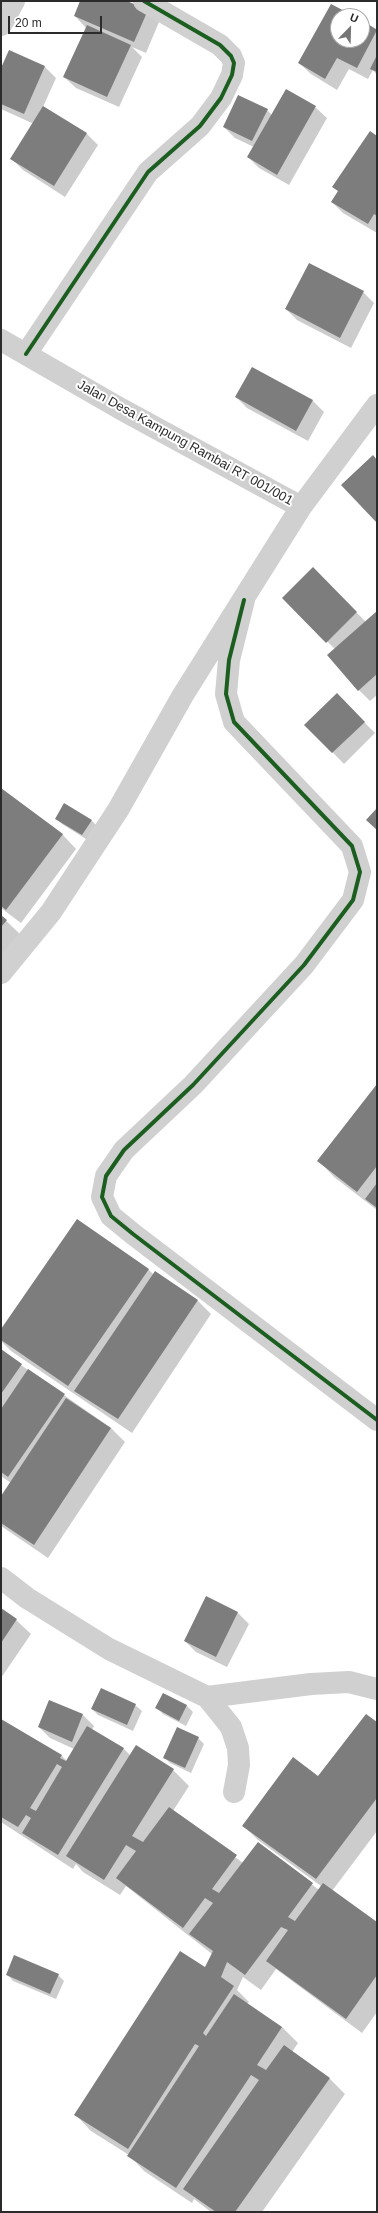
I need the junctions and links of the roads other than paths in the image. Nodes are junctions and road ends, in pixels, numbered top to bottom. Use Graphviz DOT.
graph roads {
  1 [pos="14,1"];
  2 [pos="144,1"];
  3 [pos="1,25"];
  4 [pos="1,340"];
  5 [pos="26,354"];
  6 [pos="377,405"];
  7 [pos="300,507"];
  8 [pos="244,600"];
  9 [pos="1,972"];
  10 [pos="377,1420"];
  11 [pos="1,1578"];
  12 [pos="377,1688"];
  13 [pos="207,1697"];
  14 [pos="234,1792"];
  1 -- 3 [label="street"];
  2 -- 5 [label="street"];
  4 -- 5 [label="street, Jalan Desa Kampung Rambai RT 001/001"];
  5 -- 7 [label="street, Jalan Desa Kampung Rambai RT 001/001"];
  6 -- 7 [label="street, Jalan Desa Kampung Rambai RT 001/001"];
  7 -- 8 [label="street"];
  8 -- 9 [label="street"];
  8 -- 10 [label="street"];
  11 -- 13 [label="street"];
  12 -- 13 [label="street"];
  13 -- 14 [label="street"];
}
